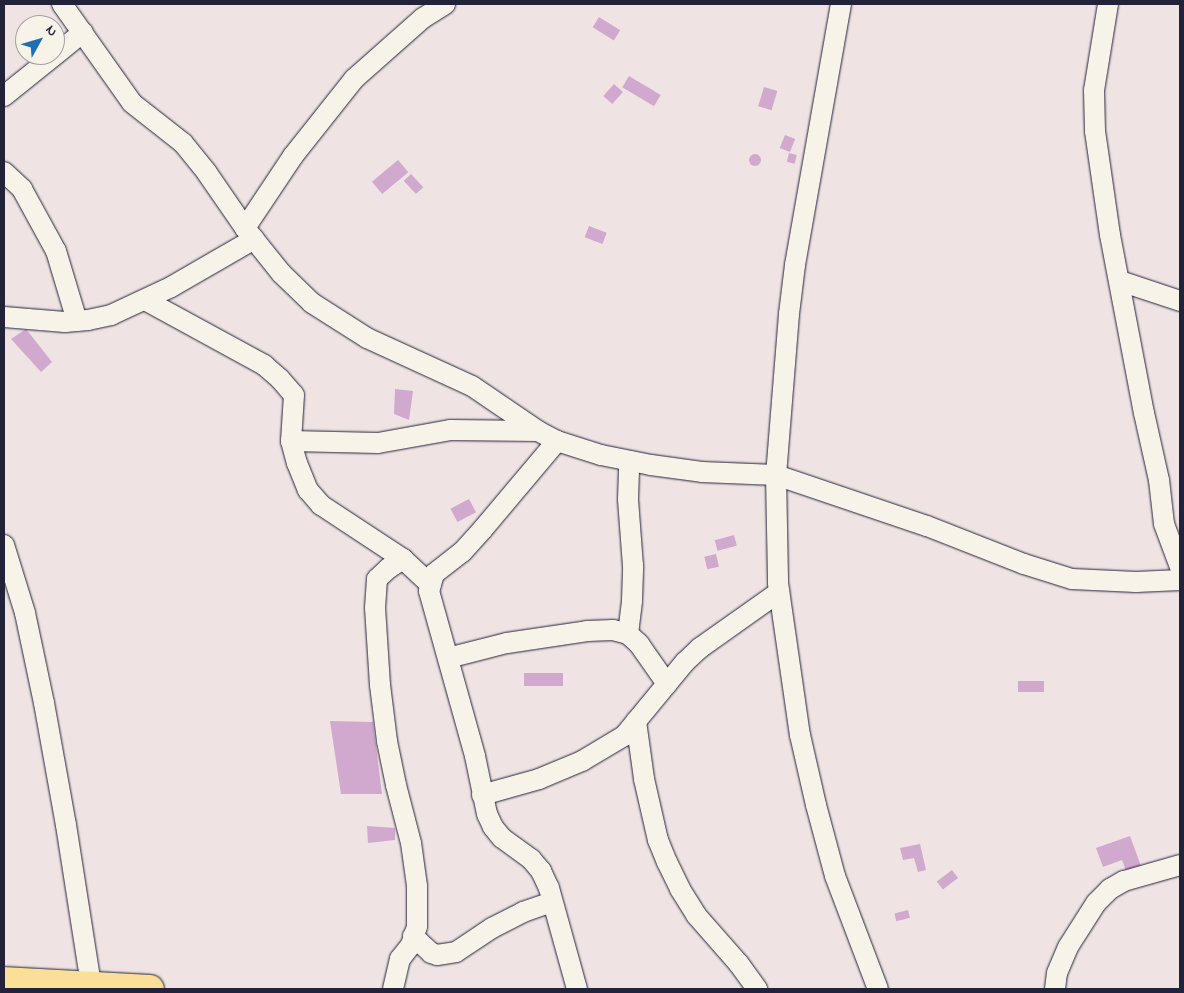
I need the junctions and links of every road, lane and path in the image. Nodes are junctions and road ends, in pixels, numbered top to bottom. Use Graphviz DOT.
graph roads {
  1 [pos="62,4"];
  2 [pos="445,4"];
  3 [pos="841,4"];
  4 [pos="1108,4"];
  5 [pos="83,32"];
  6 [pos="65,47"];
  7 [pos="43,65"];
  8 [pos="4,96"];
  9 [pos="4,172"];
  10 [pos="249,233"];
  11 [pos="1120,281"];
  12 [pos="144,300"];
  13 [pos="1180,301"];
  14 [pos="4,316"];
  15 [pos="76,322"];
  16 [pos="538,431"];
  17 [pos="291,441"];
  18 [pos="557,441"];
  19 [pos="629,461"];
  20 [pos="776,475"];
  21 [pos="4,545"];
  22 [pos="403,559"];
  23 [pos="1180,567"];
  24 [pos="1180,580"];
  25 [pos="431,585"];
  26 [pos="779,592"];
  27 [pos="628,634"];
  28 [pos="448,658"];
  29 [pos="667,684"];
  30 [pos="636,721"];
  31 [pos="482,795"];
  32 [pos="1180,865"];
  33 [pos="552,902"];
  34 [pos="413,936"];
  35 [pos="4,981"];
  36 [pos="91,984"];
  37 [pos="150,989"];
  38 [pos="393,989"];
  39 [pos="577,989"];
  40 [pos="757,989"];
  41 [pos="878,989"];
  42 [pos="1055,989"];
  1 -- 5 [label="street"];
  2 -- 10 [label="street"];
  3 -- 20 [label="street"];
  4 -- 11 [label="street"];
  5 -- 6 [label="street"];
  5 -- 10 [label="street"];
  7 -- 8 [label="street"];
  9 -- 15 [label="street"];
  10 -- 12 [label="street"];
  10 -- 16 [label="street"];
  11 -- 13 [label="street"];
  11 -- 23 [label="street"];
  12 -- 15 [label="street"];
  12 -- 17 [label="street"];
  14 -- 15 [label="street"];
  16 -- 17 [label="street"];
  16 -- 18 [label="street"];
  17 -- 22 [label="street"];
  18 -- 19 [label="street"];
  18 -- 25 [label="street"];
  19 -- 20 [label="street"];
  19 -- 27 [label="street"];
  20 -- 24 [label="street"];
  20 -- 26 [label="street"];
  21 -- 36 [label="street"];
  22 -- 25 [label="street"];
  22 -- 34 [label="street"];
  25 -- 28 [label="street"];
  26 -- 29 [label="street"];
  26 -- 41 [label="street"];
  27 -- 28 [label="street"];
  27 -- 29 [label="street"];
  28 -- 31 [label="street"];
  29 -- 30 [label="street"];
  30 -- 31 [label="street"];
  30 -- 40 [label="street"];
  31 -- 33 [label="street"];
  32 -- 42 [label="street"];
  33 -- 34 [label="street"];
  33 -- 39 [label="street"];
  34 -- 38 [label="street"];
  35 -- 36 [label="highway"];
  36 -- 37 [label="highway"];
}
